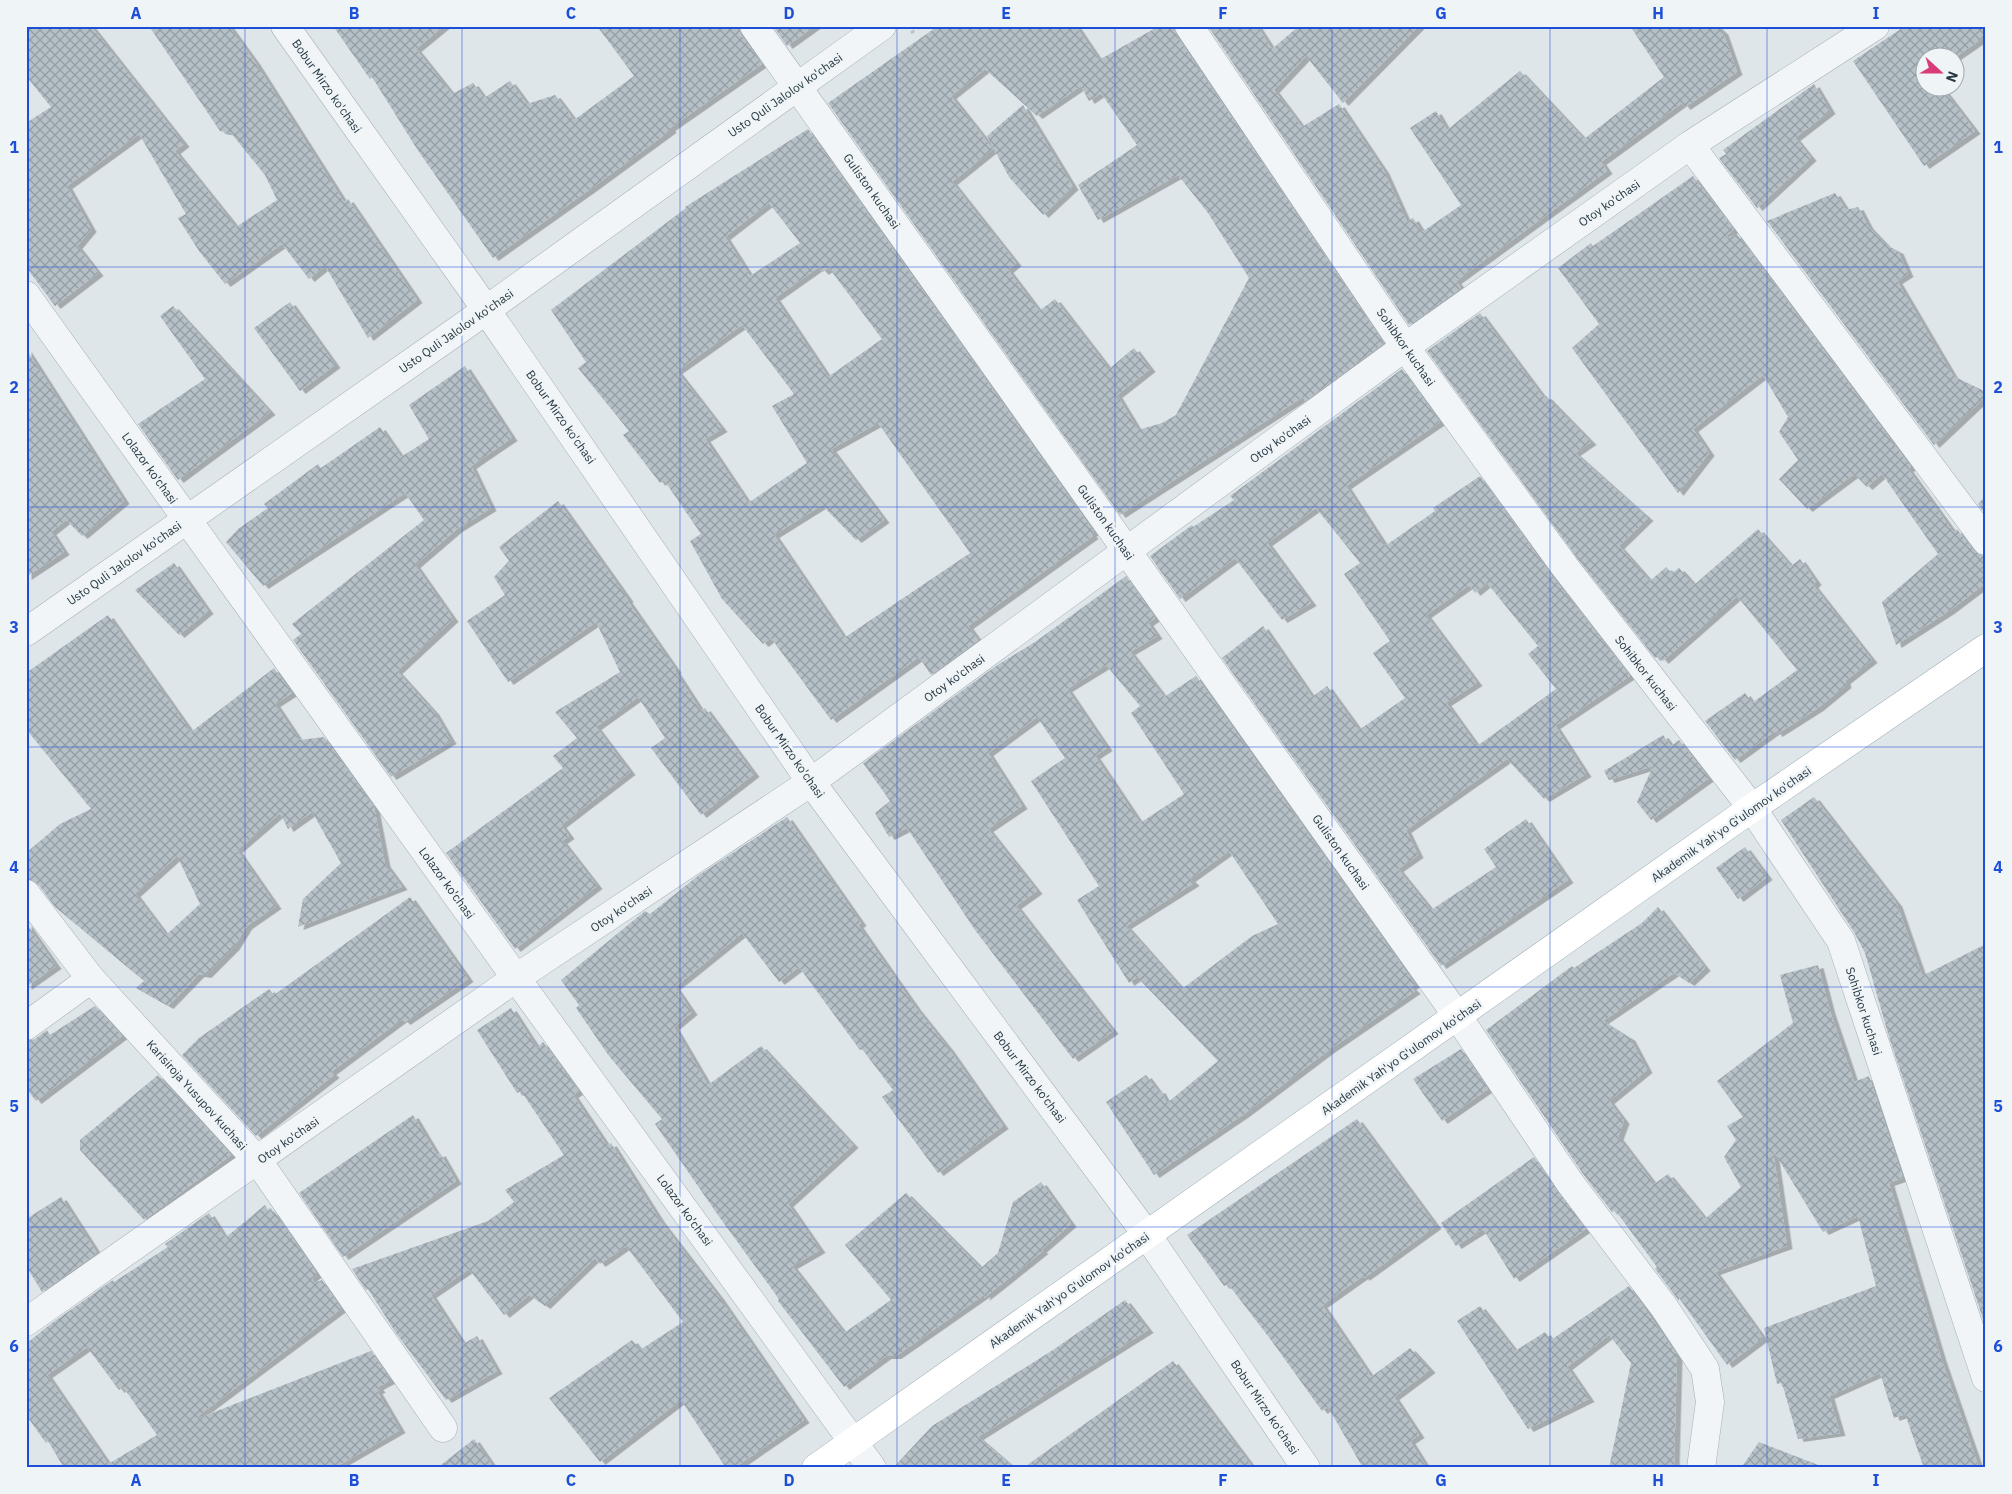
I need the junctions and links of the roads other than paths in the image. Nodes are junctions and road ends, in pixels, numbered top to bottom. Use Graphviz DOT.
graph roads {
  1 [pos="285,26"];
  2 [pos="754,26"];
  3 [pos="882,26"];
  4 [pos="1189,26"];
  5 [pos="1875,26"];
  6 [pos="798,86"];
  7 [pos="1690,145"];
  8 [pos="26,295"];
  9 [pos="486,310"];
  10 [pos="1405,347"];
  11 [pos="186,519"];
  12 [pos="1986,541"];
  13 [pos="1128,551"];
  14 [pos="26,632"];
  15 [pos="1986,648"];
  16 [pos="812,782"];
  17 [pos="1752,808"];
  18 [pos="26,894"];
  19 [pos="516,978"];
  20 [pos="91,979"];
  21 [pos="1458,1018"];
  22 [pos="26,1026"];
  23 [pos="258,1162"];
  24 [pos="1147,1235"];
  25 [pos="26,1322"];
  26 [pos="1986,1378"];
  27 [pos="443,1428"];
  28 [pos="854,1441"];
  29 [pos="816,1468"];
  30 [pos="872,1468"];
  31 [pos="1306,1468"];
  32 [pos="1701,1468"];
  1 -- 9 [label="street, Bobur Mirzo ko'chasi"];
  2 -- 6 [label="street, Guliston kuchasi"];
  3 -- 6 [label="street, Usto Quli Jalolov ko'chasi"];
  4 -- 10 [label="street, Sohibkor kuchasi"];
  5 -- 7 [label="street, Otoy ko'chasi"];
  6 -- 9 [label="street, Usto Quli Jalolov ko'chasi"];
  6 -- 13 [label="street, Guliston kuchasi"];
  7 -- 10 [label="street, Otoy ko'chasi"];
  7 -- 12 [label="street"];
  8 -- 11 [label="street, Lolazor ko'chasi"];
  9 -- 11 [label="street, Usto Quli Jalolov ko'chasi"];
  9 -- 16 [label="street, Bobur Mirzo ko'chasi"];
  10 -- 13 [label="street, Otoy ko'chasi"];
  10 -- 17 [label="street, Sohibkor kuchasi"];
  11 -- 14 [label="street, Usto Quli Jalolov ko'chasi"];
  11 -- 19 [label="street, Lolazor ko'chasi"];
  13 -- 16 [label="street, Otoy ko'chasi"];
  13 -- 21 [label="street, Guliston kuchasi"];
  15 -- 17 [label="main road, Akademik Yah'yo G'ulomov ko'chasi"];
  16 -- 19 [label="street, Otoy ko'chasi"];
  16 -- 24 [label="street, Bobur Mirzo ko'chasi"];
  17 -- 21 [label="main road, Akademik Yah'yo G'ulomov ko'chasi"];
  17 -- 26 [label="street, Sohibkor kuchasi"];
  18 -- 20 [label="street, Karisiroja Yusupov kuchasi"];
  19 -- 23 [label="street, Otoy ko'chasi"];
  19 -- 28 [label="street, Lolazor ko'chasi"];
  20 -- 22 [label="street"];
  20 -- 23 [label="street, Karisiroja Yusupov kuchasi"];
  21 -- 24 [label="main road, Akademik Yah'yo G'ulomov ko'chasi"];
  21 -- 32 [label="street, Guliston kuchasi"];
  23 -- 25 [label="street, Otoy ko'chasi"];
  23 -- 27 [label="street, Karisiroja Yusupov kuchasi"];
  24 -- 28 [label="main road, Akademik Yah'yo G'ulomov ko'chasi"];
  24 -- 31 [label="street, Bobur Mirzo ko'chasi"];
  28 -- 29 [label="main road, Akademik Yah'yo G'ulomov ko'chasi"];
  28 -- 30 [label="street, Lolazor ko'chasi"];
}
